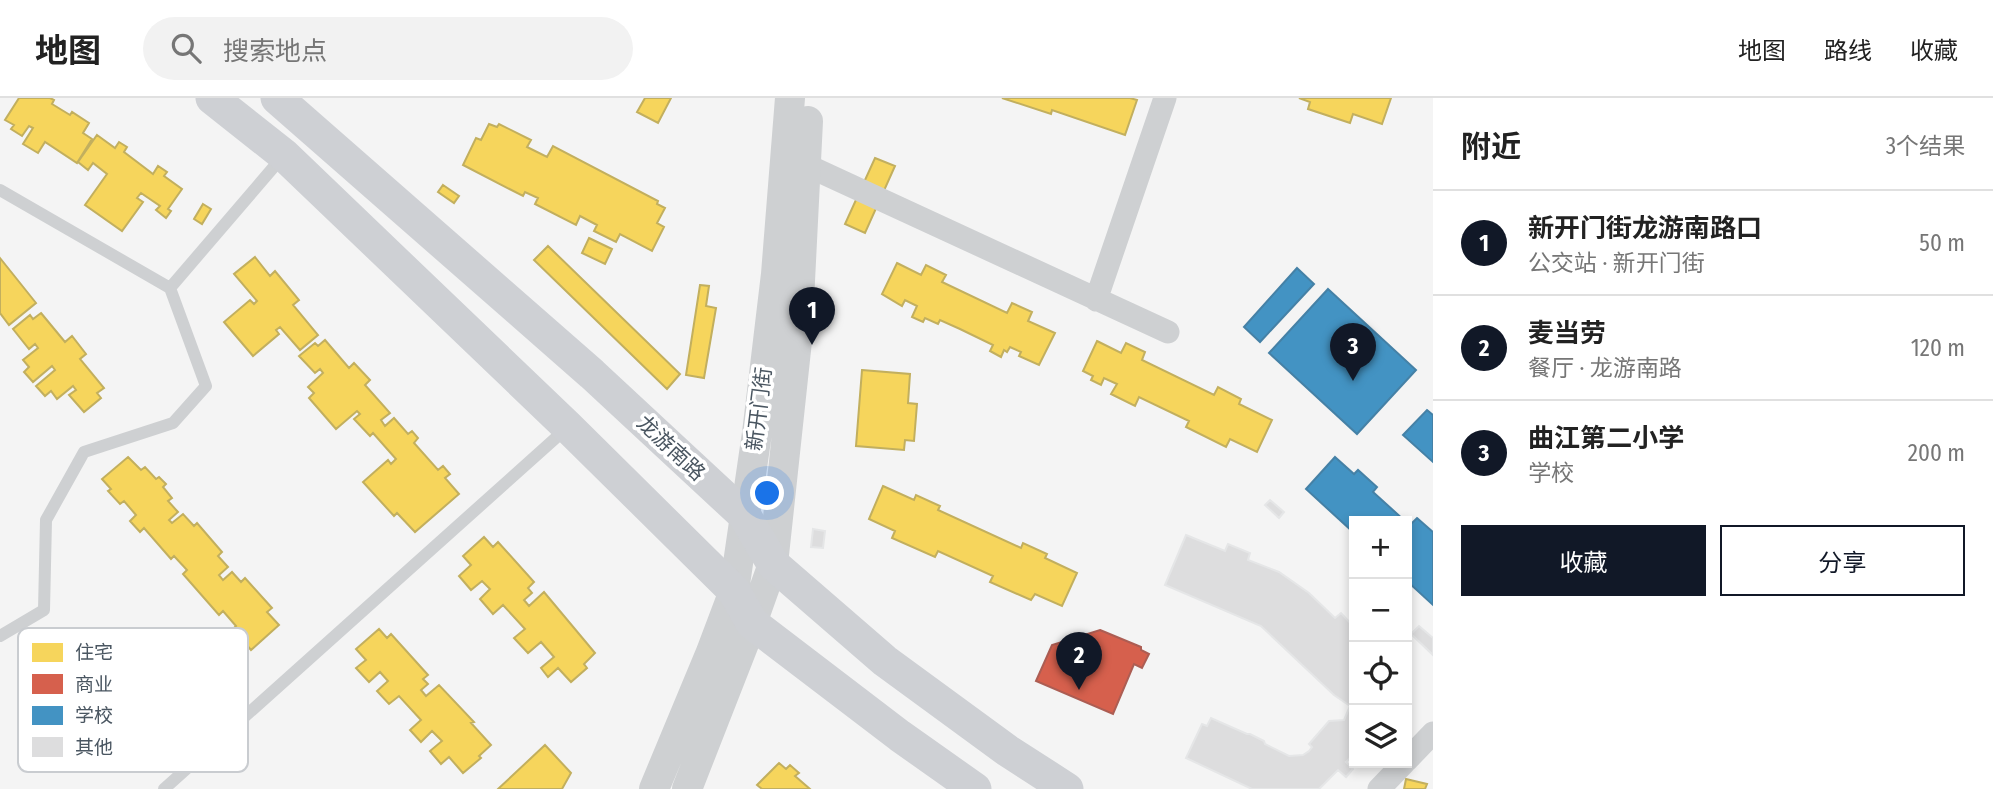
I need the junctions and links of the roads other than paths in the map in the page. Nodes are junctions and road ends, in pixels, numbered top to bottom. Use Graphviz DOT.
graph roads {
  1 [pos="212,98"];
  2 [pos="277,98"];
  3 [pos="790,98"];
  4 [pos="810,98"];
  5 [pos="1165,98"];
  6 [pos="284,155"];
  7 [pos="806,165"];
  8 [pos="0,190"];
  9 [pos="170,288"];
  10 [pos="1096,300"];
  11 [pos="1168,332"];
  12 [pos="568,427"];
  13 [pos="745,516"];
  14 [pos="773,564"];
  15 [pos="734,591"];
  16 [pos="752,623"];
  17 [pos="0,636"];
  18 [pos="248,714"];
  19 [pos="1433,733"];
  20 [pos="1415,758"];
  21 [pos="183,772"];
  22 [pos="164,789"];
  23 [pos="654,789"];
  24 [pos="687,789"];
  25 [pos="975,789"];
  26 [pos="1068,789"];
  27 [pos="1379,789"];
  1 -- 6 [label="main road"];
  2 -- 13 [label="main road, 龙游南路"];
  3 -- 13 [label="street, 新开门街"];
  4 -- 7 [label="street, 新开门街"];
  5 -- 10 [label="street"];
  6 -- 9 [label="lane"];
  6 -- 12 [label="main road"];
  7 -- 10 [label="street"];
  7 -- 14 [label="street, 新开门街"];
  8 -- 9 [label="lane"];
  9 -- 17 [label="lane"];
  10 -- 11 [label="street"];
  12 -- 15 [label="main road"];
  12 -- 18 [label="lane"];
  13 -- 14 [label="main road, 龙游南路"];
  13 -- 15 [label="street, 新开门街"];
  14 -- 16 [label="street, 新开门街"];
  14 -- 26 [label="main road, 龙游南路"];
  15 -- 16 [label="main road"];
  15 -- 23 [label="street, 新开门街"];
  16 -- 24 [label="street, 新开门街"];
  16 -- 25 [label="main road"];
  19 -- 20 [label="street"];
  20 -- 27 [label="street"];
  21 -- 22 [label="lane"];
}
